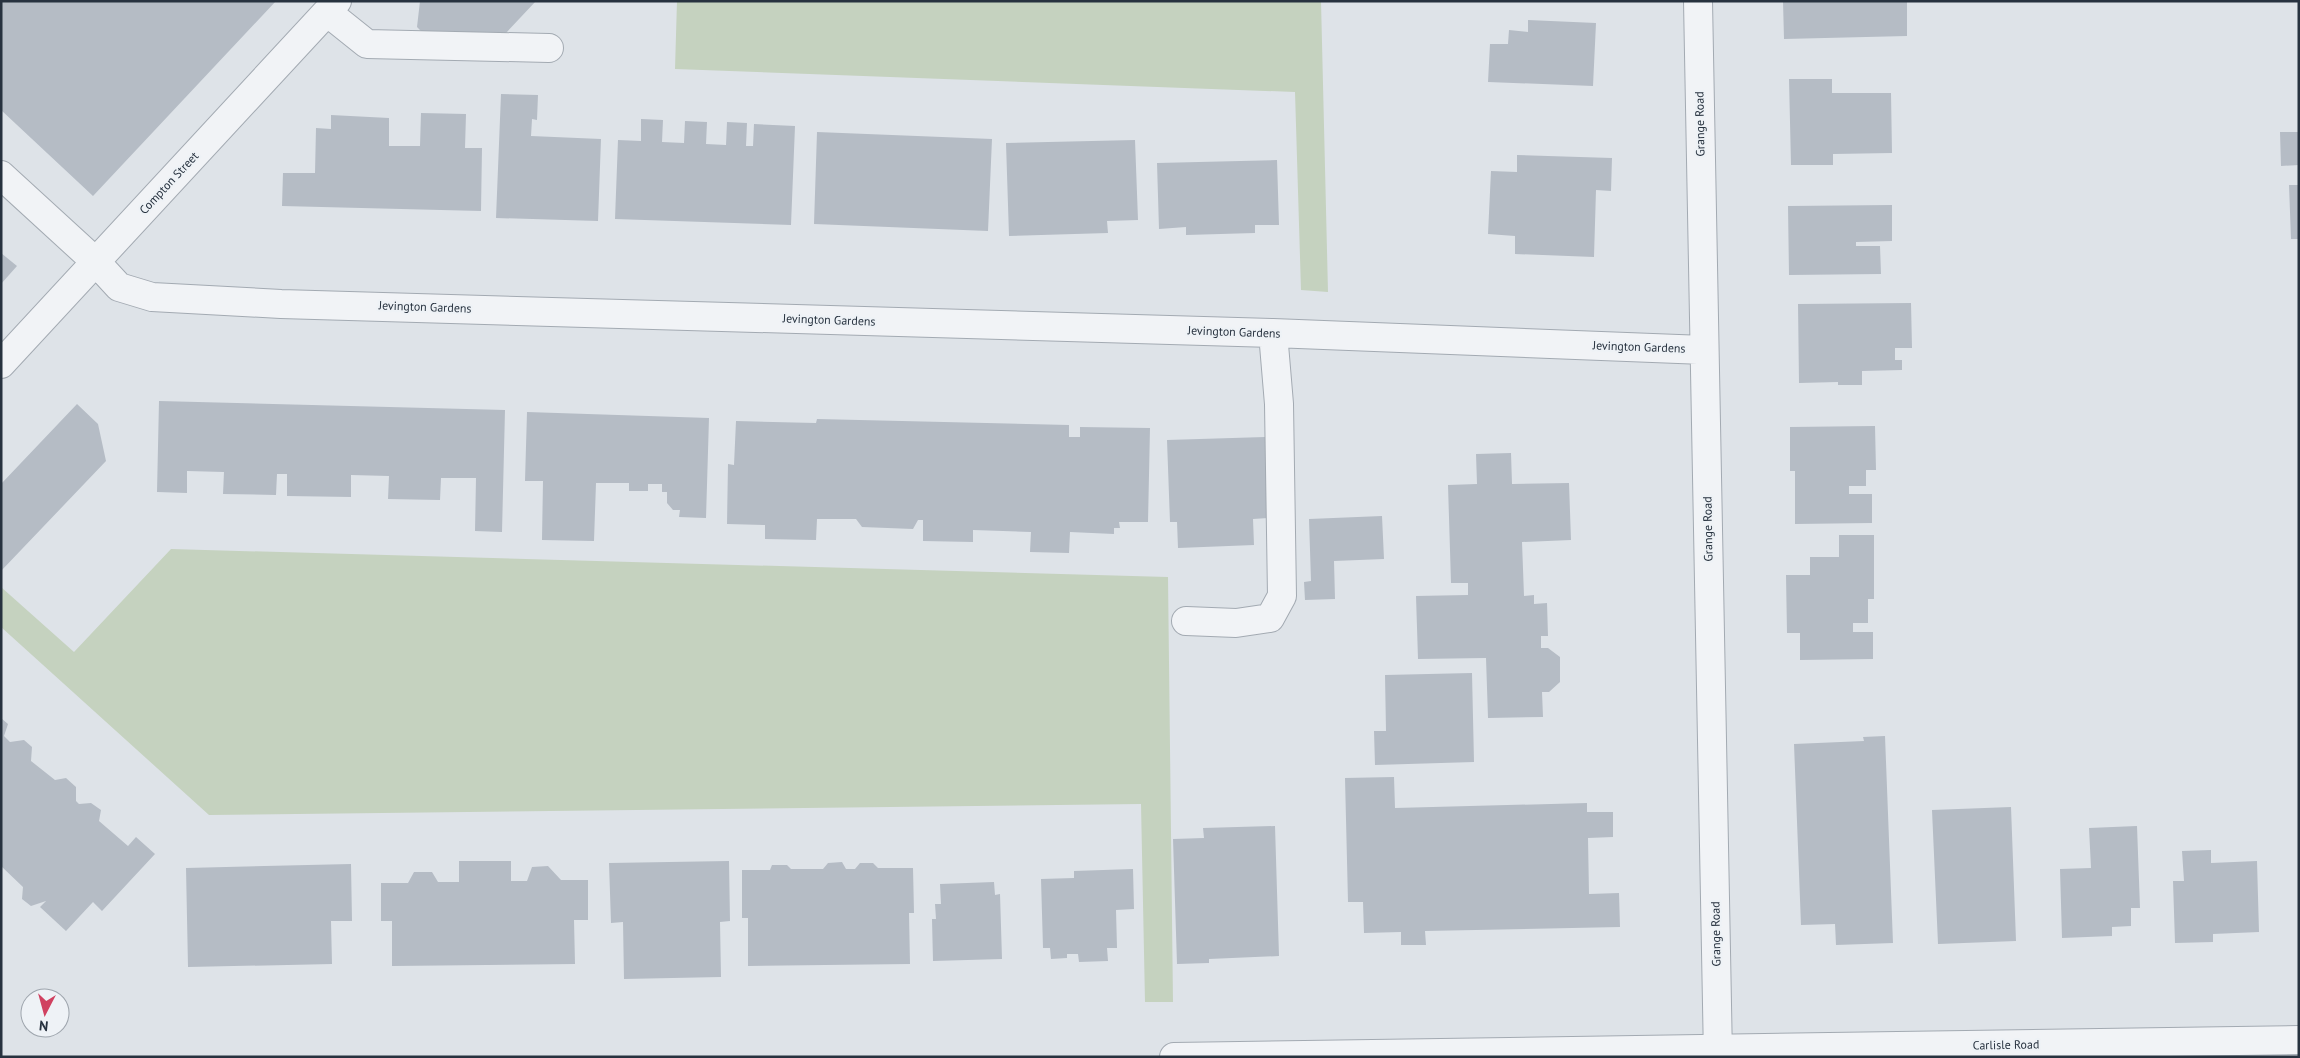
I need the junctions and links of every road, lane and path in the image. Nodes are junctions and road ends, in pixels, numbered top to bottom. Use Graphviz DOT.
graph roads {
  1 [pos="1698,1"];
  2 [pos="332,7"];
  3 [pos="549,48"];
  4 [pos="1,175"];
  5 [pos="96,262"];
  6 [pos="1273,333"];
  7 [pos="1704,350"];
  8 [pos="1,364"];
  9 [pos="1186,621"];
  10 [pos="2299,1040"];
  11 [pos="1718,1053"];
  12 [pos="1174,1057"];
  1 -- 7 [label="street, Grange Road"];
  2 -- 3 [label="street"];
  2 -- 5 [label="street, Compton Street"];
  4 -- 5 [label="street, Jevington Gardens"];
  5 -- 6 [label="street, Jevington Gardens"];
  5 -- 8 [label="street, Compton Street"];
  6 -- 7 [label="street, Jevington Gardens"];
  6 -- 9 [label="street"];
  7 -- 11 [label="street, Grange Road"];
  10 -- 11 [label="street, Carlisle Road"];
  11 -- 12 [label="street, Carlisle Road"];
}
